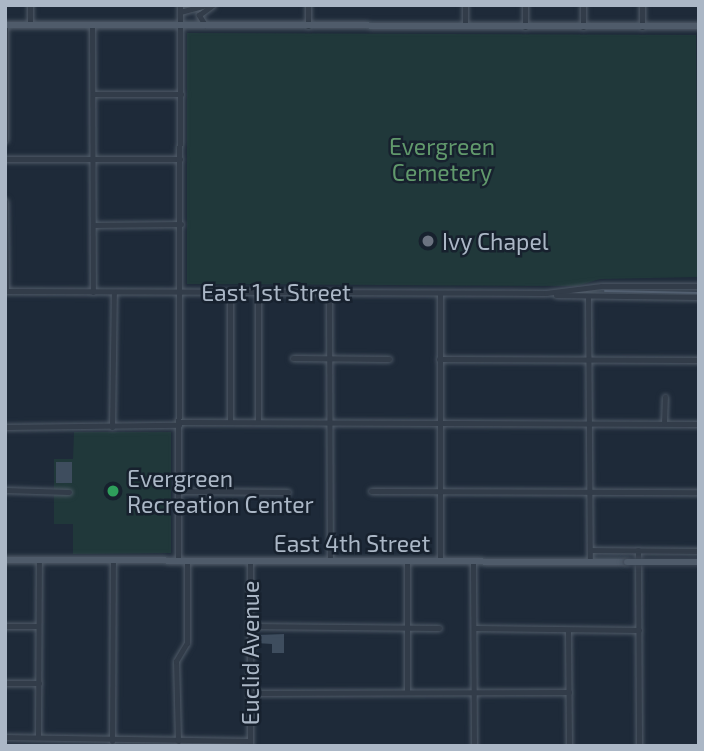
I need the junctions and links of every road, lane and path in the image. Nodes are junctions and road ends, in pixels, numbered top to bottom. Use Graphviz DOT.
graph roads {
  1 [pos="30,5"];
  2 [pos="206,5"];
  3 [pos="213,5"];
  4 [pos="308,5"];
  5 [pos="466,5"];
  6 [pos="525,5"];
  7 [pos="583,5"];
  8 [pos="642,5"];
  9 [pos="180,9"];
  10 [pos="5,25"];
  11 [pos="30,25"];
  12 [pos="92,25"];
  13 [pos="180,25"];
  14 [pos="205,25"];
  15 [pos="308,26"];
  16 [pos="465,26"];
  17 [pos="699,26"];
  18 [pos="525,27"];
  19 [pos="583,27"];
  20 [pos="642,27"];
  21 [pos="93,94"];
  22 [pos="181,94"];
  23 [pos="5,140"];
  24 [pos="92,158"];
  25 [pos="5,159"];
  26 [pos="180,159"];
  27 [pos="5,201"];
  28 [pos="181,224"];
  29 [pos="93,225"];
  30 [pos="699,286"];
  31 [pos="5,291"];
  32 [pos="180,291"];
  33 [pos="93,292"];
  34 [pos="114,292"];
  35 [pos="230,292"];
  36 [pos="258,292"];
  37 [pos="329,292"];
  38 [pos="440,293"];
  39 [pos="546,293"];
  40 [pos="588,296"];
  41 [pos="699,298"];
  42 [pos="293,358"];
  43 [pos="329,359"];
  44 [pos="390,359"];
  45 [pos="439,359"];
  46 [pos="589,360"];
  47 [pos="699,360"];
  48 [pos="665,397"];
  49 [pos="230,422"];
  50 [pos="258,422"];
  51 [pos="330,422"];
  52 [pos="589,422"];
  53 [pos="438,423"];
  54 [pos="664,423"];
  55 [pos="179,424"];
  56 [pos="699,424"];
  57 [pos="5,427"];
  58 [pos="112,427"];
  59 [pos="5,491"];
  60 [pos="179,491"];
  61 [pos="370,491"];
  62 [pos="440,491"];
  63 [pos="590,491"];
  64 [pos="69,492"];
  65 [pos="288,492"];
  66 [pos="699,492"];
  67 [pos="590,550"];
  68 [pos="638,550"];
  69 [pos="699,551"];
  70 [pos="5,560"];
  71 [pos="39,560"];
  72 [pos="113,560"];
  73 [pos="178,560"];
  74 [pos="187,560"];
  75 [pos="250,561"];
  76 [pos="330,561"];
  77 [pos="407,561"];
  78 [pos="440,561"];
  79 [pos="473,562"];
  80 [pos="590,562"];
  81 [pos="699,562"];
  82 [pos="5,626"];
  83 [pos="38,626"];
  84 [pos="249,626"];
  85 [pos="406,628"];
  86 [pos="439,628"];
  87 [pos="474,628"];
  88 [pos="568,630"];
  89 [pos="639,630"];
  90 [pos="5,683"];
  91 [pos="38,683"];
  92 [pos="407,692"];
  93 [pos="569,692"];
  94 [pos="251,693"];
  95 [pos="475,693"];
  96 [pos="5,737"];
  97 [pos="38,737"];
  98 [pos="112,741"];
  99 [pos="178,741"];
  100 [pos="59,743"];
  101 [pos="250,744"];
  102 [pos="474,746"];
  103 [pos="569,746"];
  104 [pos="639,746"];
  1 -- 11 [label="street"];
  2 -- 9 [label="street"];
  3 -- 14 [label="street"];
  4 -- 15 [label="street"];
  5 -- 16 [label="street"];
  6 -- 18 [label="street"];
  7 -- 19 [label="street"];
  8 -- 20 [label="street"];
  9 -- 13 [label="street"];
  10 -- 11 [label="main road"];
  10 -- 23 [label="street"];
  11 -- 12 [label="main road"];
  12 -- 13 [label="main road"];
  12 -- 21 [label="street"];
  13 -- 14 [label="main road"];
  13 -- 22 [label="street"];
  14 -- 15 [label="main road"];
  15 -- 16 [label="main road"];
  16 -- 18 [label="main road"];
  17 -- 20 [label="main road"];
  18 -- 19 [label="main road"];
  19 -- 20 [label="main road"];
  21 -- 22 [label="street"];
  21 -- 24 [label="street"];
  22 -- 26 [label="street"];
  24 -- 25 [label="street"];
  24 -- 26 [label="street"];
  24 -- 29 [label="street"];
  26 -- 28 [label="street"];
  27 -- 31 [label="street"];
  28 -- 29 [label="street"];
  28 -- 32 [label="street"];
  29 -- 33 [label="street"];
  30 -- 39 [label="street, East 1st Street"];
  31 -- 33 [label="street, East 1st Street"];
  32 -- 34 [label="street, East 1st Street"];
  32 -- 35 [label="street, East 1st Street"];
  32 -- 55 [label="street"];
  33 -- 34 [label="street, East 1st Street"];
  34 -- 58 [label="street"];
  35 -- 36 [label="street, East 1st Street"];
  35 -- 49 [label="street"];
  36 -- 37 [label="street, East 1st Street"];
  36 -- 50 [label="street"];
  37 -- 38 [label="street, East 1st Street"];
  37 -- 43 [label="street"];
  38 -- 39 [label="street, East 1st Street"];
  38 -- 45 [label="street"];
  39 -- 40 [label="street, East 1st Street"];
  40 -- 41 [label="street, East 1st Street"];
  40 -- 46 [label="street"];
  42 -- 43 [label="street"];
  43 -- 44 [label="street"];
  43 -- 51 [label="street"];
  45 -- 46 [label="street"];
  45 -- 53 [label="street"];
  46 -- 47 [label="street"];
  46 -- 52 [label="street"];
  48 -- 54 [label="street"];
  49 -- 50 [label="street"];
  49 -- 55 [label="street"];
  50 -- 51 [label="street"];
  51 -- 53 [label="street"];
  51 -- 76 [label="street"];
  52 -- 53 [label="street"];
  52 -- 54 [label="street"];
  52 -- 63 [label="street"];
  53 -- 62 [label="street"];
  54 -- 56 [label="street"];
  55 -- 58 [label="street"];
  55 -- 60 [label="street"];
  57 -- 58 [label="street"];
  59 -- 64 [label="street"];
  60 -- 65 [label="street"];
  60 -- 73 [label="street"];
  61 -- 62 [label="street"];
  62 -- 63 [label="street"];
  62 -- 78 [label="street"];
  63 -- 66 [label="street"];
  63 -- 67 [label="street"];
  67 -- 68 [label="street"];
  67 -- 80 [label="street"];
  68 -- 69 [label="street"];
  68 -- 89 [label="street"];
  70 -- 71 [label="main road, East 4th Street"];
  71 -- 72 [label="main road, East 4th Street"];
  71 -- 83 [label="street"];
  72 -- 73 [label="main road, East 4th Street"];
  72 -- 98 [label="street"];
  73 -- 74 [label="main road, East 4th Street"];
  74 -- 75 [label="main road, East 4th Street"];
  74 -- 99 [label="street"];
  75 -- 76 [label="main road, East 4th Street"];
  75 -- 84 [label="street, Euclid Avenue"];
  76 -- 77 [label="main road, East 4th Street"];
  77 -- 78 [label="main road, East 4th Street"];
  77 -- 85 [label="street"];
  78 -- 79 [label="main road, East 4th Street"];
  79 -- 80 [label="main road, East 4th Street"];
  79 -- 87 [label="street"];
  80 -- 81 [label="main road, East 4th Street, bridge"];
  82 -- 83 [label="street"];
  83 -- 91 [label="street"];
  84 -- 85 [label="street"];
  84 -- 94 [label="street, Euclid Avenue"];
  85 -- 86 [label="street"];
  85 -- 92 [label="street"];
  87 -- 88 [label="street"];
  87 -- 95 [label="street"];
  88 -- 89 [label="street"];
  88 -- 93 [label="street"];
  89 -- 104 [label="street"];
  90 -- 91 [label="street"];
  91 -- 97 [label="street"];
  92 -- 94 [label="street"];
  92 -- 95 [label="street"];
  93 -- 95 [label="street"];
  93 -- 103 [label="street"];
  94 -- 101 [label="street, Euclid Avenue"];
  95 -- 102 [label="street"];
  96 -- 97 [label="street"];
  97 -- 100 [label="street"];
  98 -- 99 [label="street"];
  98 -- 100 [label="street"];
  99 -- 101 [label="street"];
}
